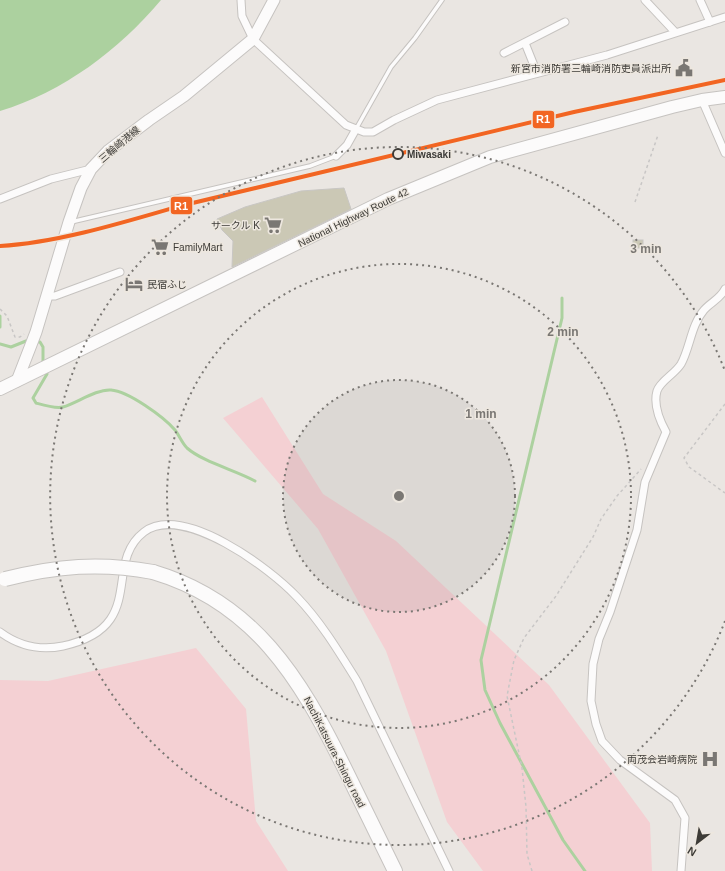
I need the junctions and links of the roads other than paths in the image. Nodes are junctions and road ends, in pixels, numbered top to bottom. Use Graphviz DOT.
graph roads {
  1 [pos="241,0"];
  2 [pos="274,0"];
  3 [pos="442,0"];
  4 [pos="645,0"];
  5 [pos="700,0"];
  6 [pos="725,17"];
  7 [pos="565,22"];
  8 [pos="710,22"];
  9 [pos="675,32"];
  10 [pos="253,39"];
  11 [pos="525,43"];
  12 [pos="504,54"];
  13 [pos="537,73"];
  14 [pos="725,97"];
  15 [pos="702,100"];
  16 [pos="356,129"];
  17 [pos="725,153"];
  18 [pos="336,156"];
  19 [pos="91,169"];
  20 [pos="0,199"];
  21 [pos="69,222"];
  22 [pos="120,272"];
  23 [pos="725,289"];
  24 [pos="47,296"];
  25 [pos="17,381"];
  26 [pos="0,389"];
  27 [pos="3,580"];
  28 [pos="0,632"];
  29 [pos="395,871"];
  30 [pos="449,871"];
  31 [pos="681,871"];
  1 -- 10 [label="street"];
  2 -- 10 [label="main road, 三輪崎港線"];
  3 -- 16 [label="lane"];
  4 -- 9 [label="street"];
  5 -- 8 [label="street"];
  6 -- 8 [label="street"];
  7 -- 11 [label="street"];
  8 -- 9 [label="street"];
  9 -- 13 [label="street"];
  10 -- 16 [label="street"];
  10 -- 19 [label="main road, 三輪崎港線"];
  11 -- 12 [label="street"];
  11 -- 13 [label="street"];
  13 -- 16 [label="street"];
  14 -- 15 [label="highway, National Highway Route 42"];
  15 -- 17 [label="street"];
  15 -- 25 [label="highway, National Highway Route 42"];
  16 -- 18 [label="street"];
  18 -- 21 [label="lane"];
  19 -- 20 [label="street"];
  19 -- 21 [label="main road, 三輪崎港線"];
  21 -- 24 [label="main road, 三輪崎港線"];
  22 -- 24 [label="street"];
  23 -- 31 [label="street"];
  24 -- 25 [label="main road, 三輪崎港線"];
  25 -- 26 [label="highway, National Highway Route 42"];
  27 -- 29 [label="highway, NachiKatsuura-Shingu road, bridge"];
  28 -- 30 [label="street"];
}
